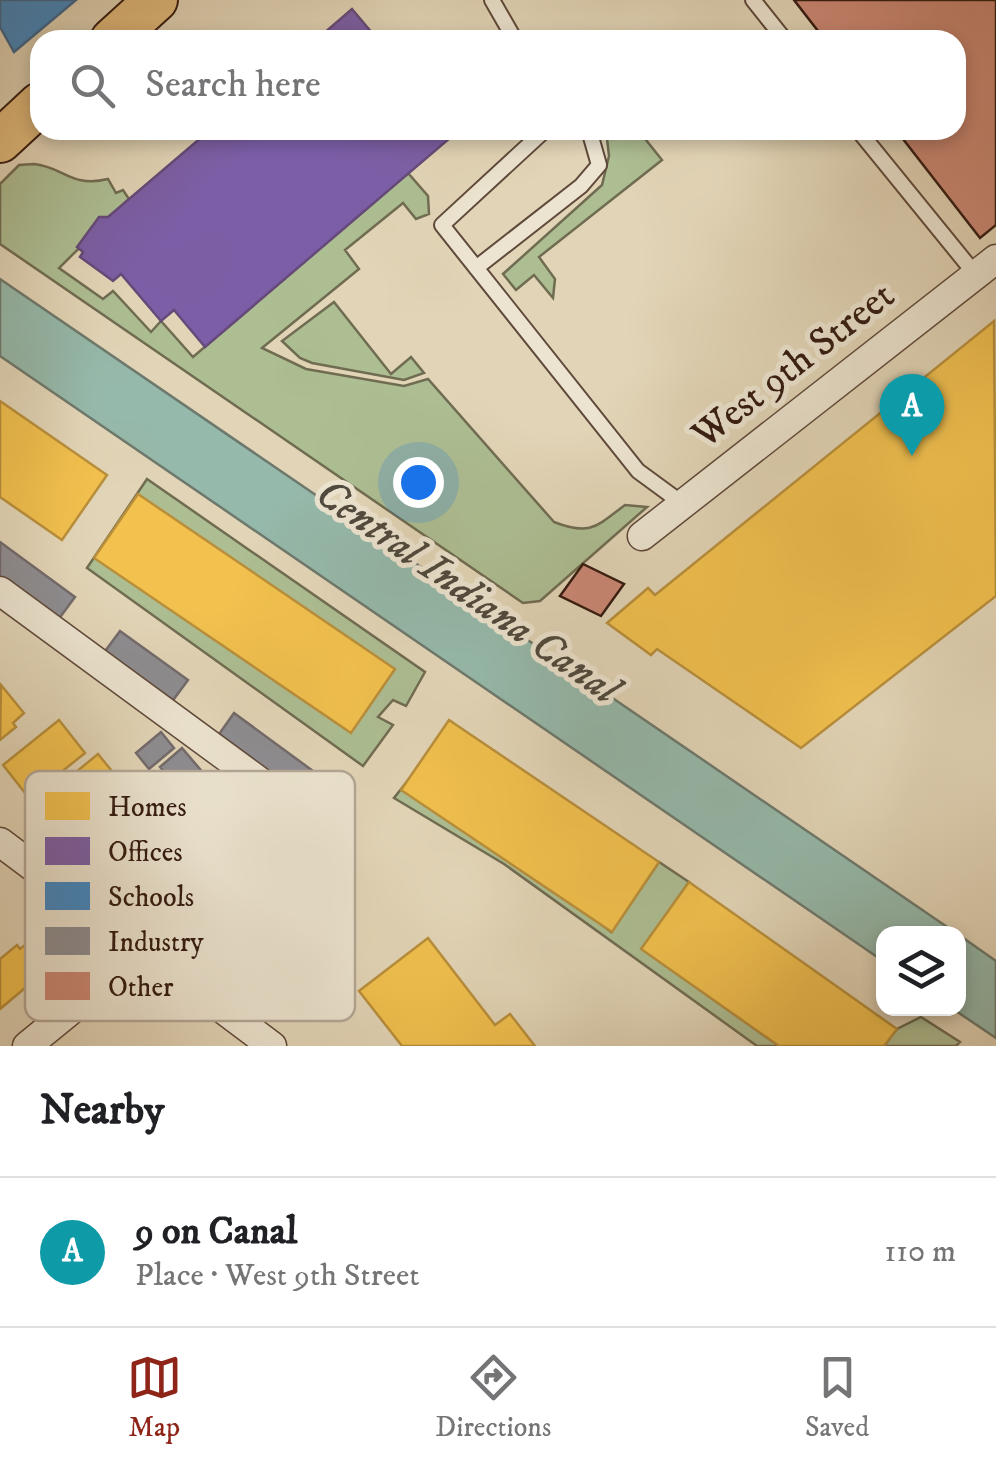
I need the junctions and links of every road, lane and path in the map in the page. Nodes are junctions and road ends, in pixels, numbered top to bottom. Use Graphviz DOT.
graph roads {
  1 [pos="156,0"];
  2 [pos="492,0"];
  3 [pos="753,0"];
  4 [pos="123,30"];
  5 [pos="509,30"];
  6 [pos="777,30"];
  7 [pos="30,113"];
  8 [pos="534,140"];
  9 [pos="592,140"];
  10 [pos="867,140"];
  11 [pos="0,141"];
  12 [pos="986,267"];
  13 [pos="476,268"];
  14 [pos="683,504"];
  15 [pos="642,536"];
  16 [pos="0,591"];
  17 [pos="245,771"];
  18 [pos="0,842"];
  19 [pos="25,860"];
  20 [pos="57,1021"];
  21 [pos="239,1021"];
  22 [pos="27,1046"];
  23 [pos="272,1046"];
  1 -- 4 [label="main road"];
  2 -- 5 [label="lane"];
  3 -- 6 [label="lane"];
  7 -- 11 [label="main road"];
  8 -- 13 [label="lane"];
  9 -- 13 [label="lane"];
  10 -- 12 [label="lane"];
  12 -- 14 [label="street, West 9th Street"];
  13 -- 14 [label="lane"];
  14 -- 15 [label="street, West 9th Street"];
  16 -- 17 [label="street"];
  18 -- 19 [label="street"];
  20 -- 22 [label="street"];
  21 -- 23 [label="street"];
}
